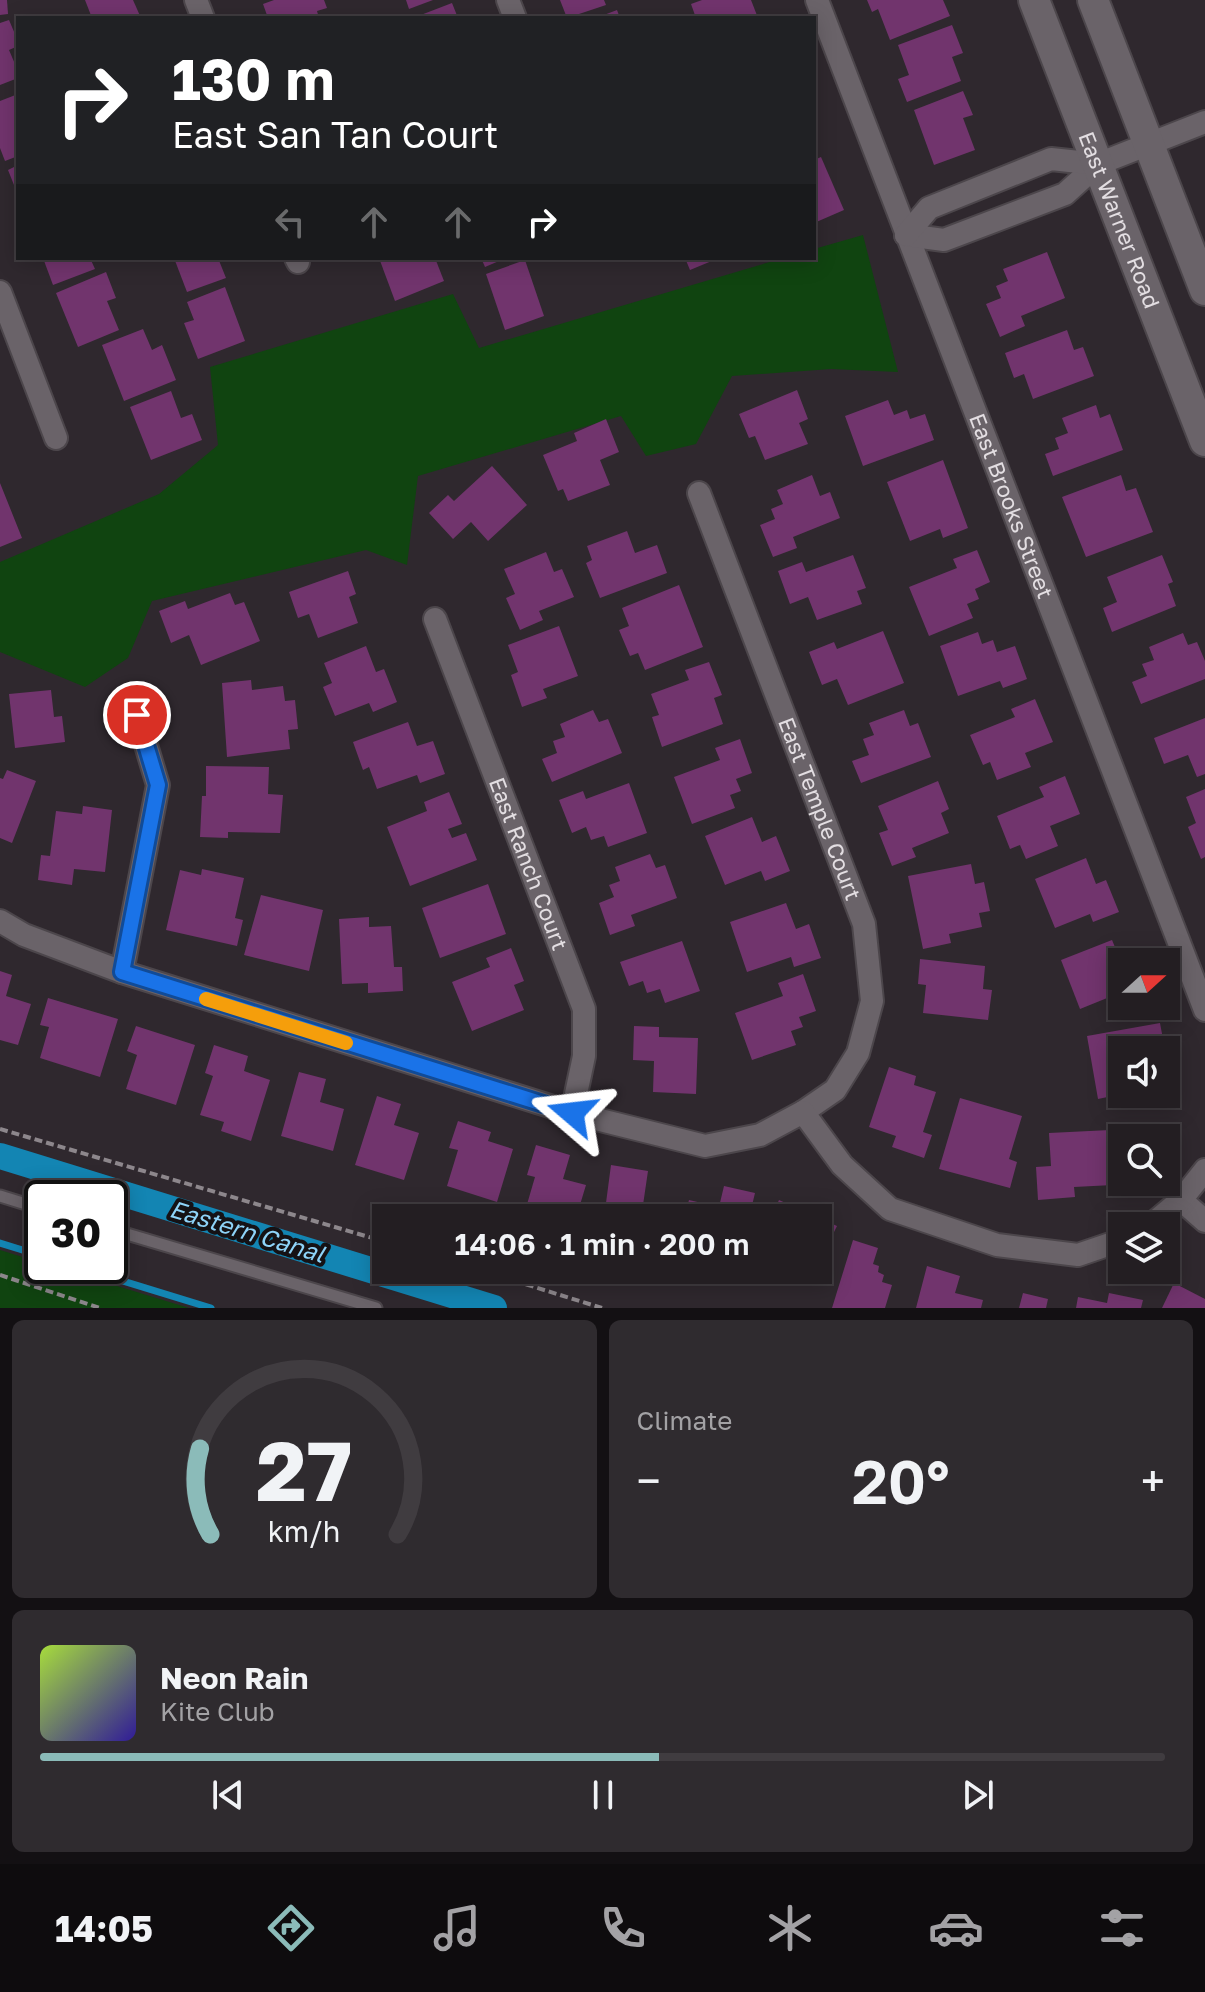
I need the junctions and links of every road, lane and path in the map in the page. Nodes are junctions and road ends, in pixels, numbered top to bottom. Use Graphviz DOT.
graph roads {
  1 [pos="817,0"];
  2 [pos="1034,0"];
  3 [pos="1093,0"];
  4 [pos="1205,122"];
  5 [pos="1149,145"];
  6 [pos="1098,164"];
  7 [pos="906,235"];
  8 [pos="1205,290"];
  9 [pos="0,292"];
  10 [pos="56,438"];
  11 [pos="1205,441"];
  12 [pos="699,493"];
  13 [pos="435,619"];
  14 [pos="137,715"];
  15 [pos="0,921"];
  16 [pos="122,972"];
  17 [pos="1205,1010"];
  18 [pos="803,1112"];
  19 [pos="572,1113"];
  20 [pos="0,1129"];
  21 [pos="1205,1170"];
  22 [pos="0,1196"];
  23 [pos="1181,1200"];
  24 [pos="24,1203"];
  25 [pos="1167,1212"];
  26 [pos="1205,1221"];
  27 [pos="128,1234"];
  28 [pos="372,1238"];
  29 [pos="1108,1245"];
  30 [pos="0,1275"];
  31 [pos="525,1284"];
  32 [pos="100,1308"];
  33 [pos="376,1308"];
  34 [pos="602,1308"];
  1 -- 7 [label="street, East Brooks Street"];
  2 -- 6 [label="main road, East Warner Road"];
  3 -- 5 [label="main road"];
  4 -- 5 [label="street"];
  5 -- 6 [label="street"];
  5 -- 8 [label="main road"];
  6 -- 7 [label="street"];
  6 -- 7 [label="street"];
  6 -- 11 [label="main road, East Warner Road"];
  7 -- 17 [label="street, East Brooks Street"];
  9 -- 10 [label="street"];
  12 -- 18 [label="street, East Temple Court"];
  13 -- 19 [label="street, East Ranch Court"];
  14 -- 16 [label="street"];
  15 -- 16 [label="street, East Temple Court"];
  16 -- 19 [label="street, East Temple Court"];
  18 -- 19 [label="street, East Temple Court"];
  18 -- 29 [label="street"];
  20 -- 28 [label="path"];
  21 -- 23 [label="street"];
  22 -- 24 [label="lane"];
  23 -- 25 [label="street"];
  23 -- 26 [label="street"];
  27 -- 33 [label="lane"];
  30 -- 32 [label="path"];
  31 -- 34 [label="path"];
}
